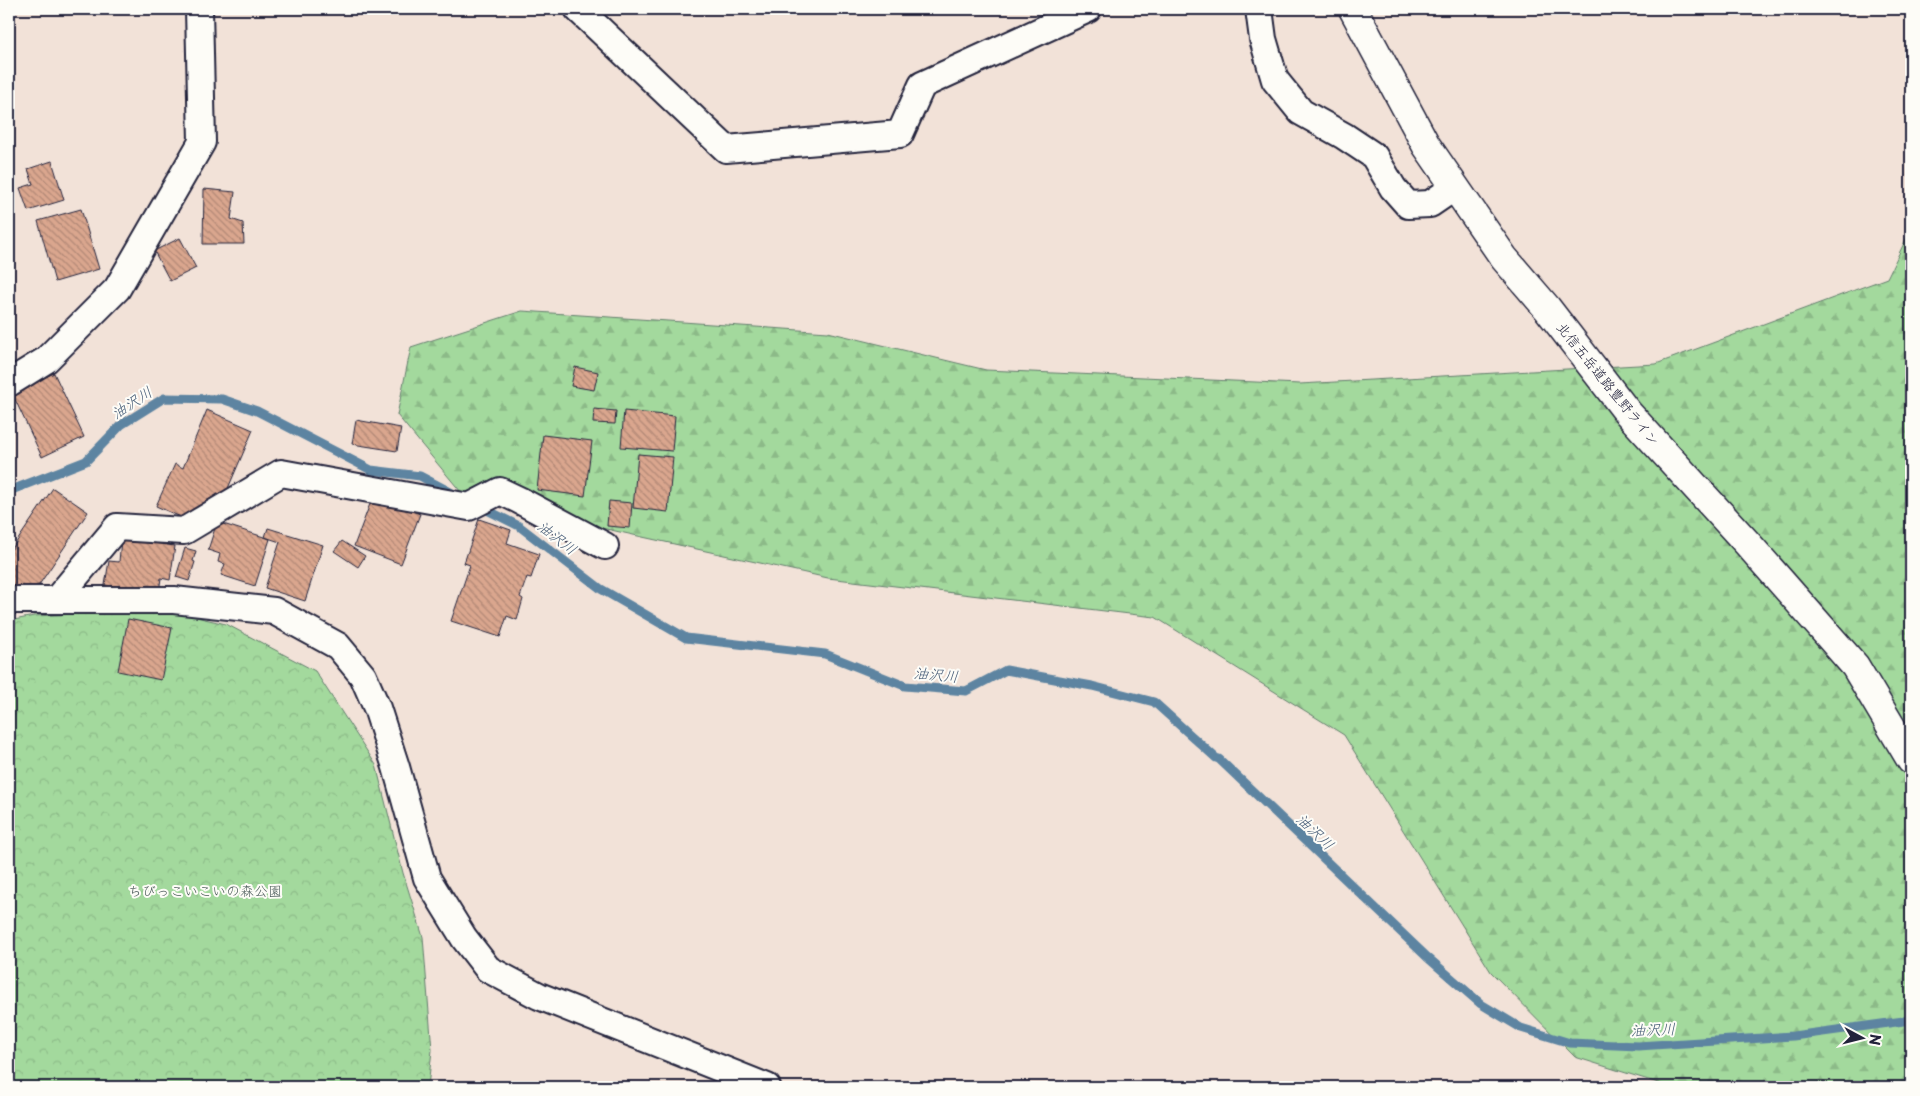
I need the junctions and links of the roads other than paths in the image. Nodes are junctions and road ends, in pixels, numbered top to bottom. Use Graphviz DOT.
graph roads {
  1 [pos="199,9"];
  2 [pos="578,9"];
  3 [pos="1088,9"];
  4 [pos="1259,9"];
  5 [pos="1353,9"];
  6 [pos="1455,186"];
  7 [pos="9,383"];
  8 [pos="605,546"];
  9 [pos="9,600"];
  10 [pos="56,600"];
  11 [pos="1911,760"];
  12 [pos="703,1061"];
  13 [pos="718,1087"];
  14 [pos="767,1087"];
  1 -- 7 [label="street"];
  2 -- 3 [label="street"];
  4 -- 6 [label="street"];
  5 -- 6 [label="street, 北信五岳道路豊野ライン"];
  6 -- 11 [label="street, 北信五岳道路豊野ライン"];
  8 -- 10 [label="street"];
  9 -- 10 [label="street"];
  10 -- 12 [label="street"];
  12 -- 13 [label="street"];
  12 -- 14 [label="street"];
}
